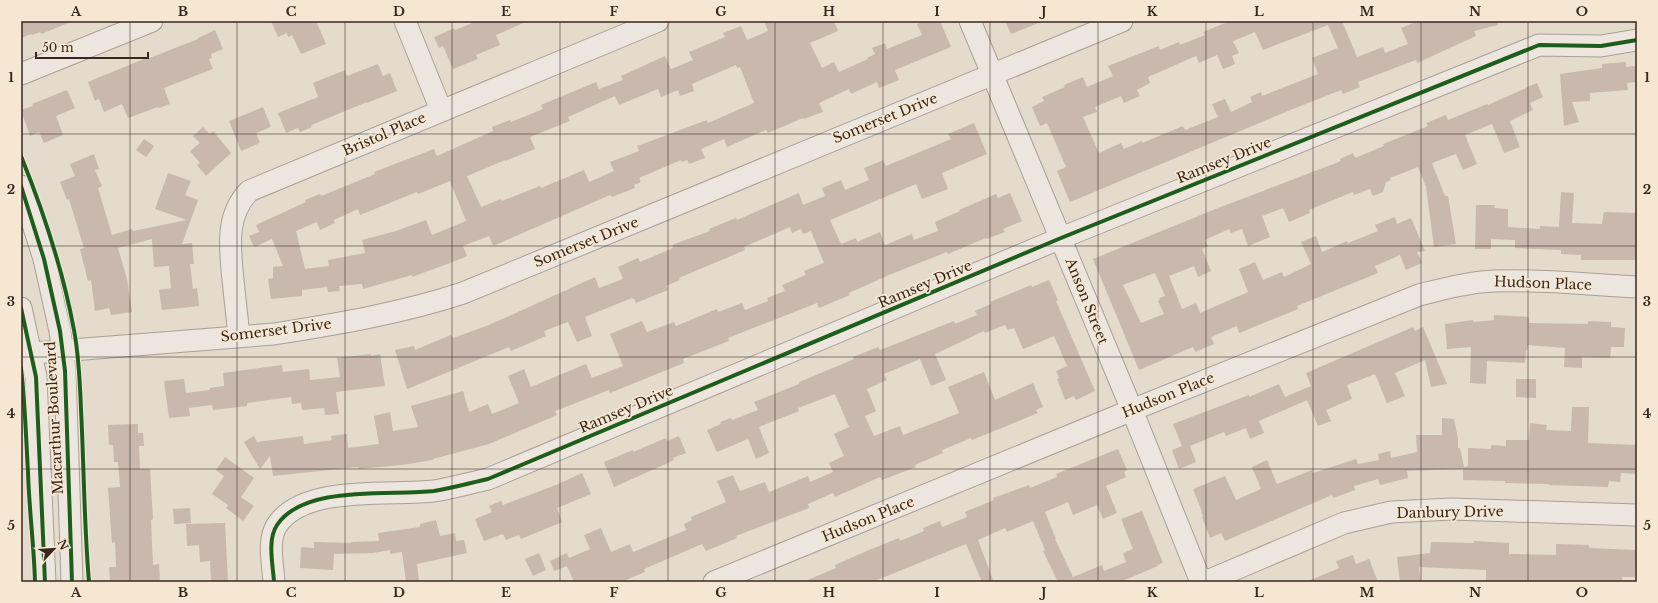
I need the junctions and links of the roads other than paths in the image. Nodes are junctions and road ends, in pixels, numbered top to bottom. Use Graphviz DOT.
graph roads {
  1 [pos="152,21"];
  2 [pos="405,21"];
  3 [pos="658,21"];
  4 [pos="970,21"];
  5 [pos="1122,21"];
  6 [pos="1637,40"];
  7 [pos="21,74"];
  8 [pos="992,74"];
  9 [pos="441,110"];
  10 [pos="21,186"];
  11 [pos="1061,238"];
  12 [pos="1637,287"];
  13 [pos="21,308"];
  14 [pos="239,336"];
  15 [pos="63,351"];
  16 [pos="26,354"];
  17 [pos="1132,410"];
  18 [pos="1637,515"];
  19 [pos="45,582"];
  20 [pos="72,582"];
  21 [pos="274,582"];
  22 [pos="714,582"];
  23 [pos="1201,582"];
  24 [pos="1205,582"];
  1 -- 7 [label="street"];
  2 -- 9 [label="street"];
  3 -- 9 [label="street, Bristol Place"];
  4 -- 8 [label="street, Anson Street"];
  5 -- 8 [label="street, Somerset Drive"];
  6 -- 11 [label="street, Ramsey Drive"];
  8 -- 11 [label="street, Anson Street"];
  8 -- 14 [label="street, Somerset Drive"];
  9 -- 14 [label="street, Bristol Place"];
  10 -- 15 [label="street, Macarthur Boulevard"];
  11 -- 17 [label="street, Anson Street"];
  11 -- 21 [label="street, Ramsey Drive"];
  12 -- 17 [label="street, Hudson Place"];
  13 -- 16 [label="street, Macarthur Boulevard"];
  14 -- 15 [label="street, Somerset Drive"];
  15 -- 16 [label="street, Somerset Drive"];
  15 -- 20 [label="street, Macarthur Boulevard"];
  16 -- 19 [label="street, Macarthur Boulevard"];
  17 -- 22 [label="street, Hudson Place"];
  17 -- 23 [label="street, Anson Street"];
  18 -- 24 [label="street, Danbury Drive"];
}
